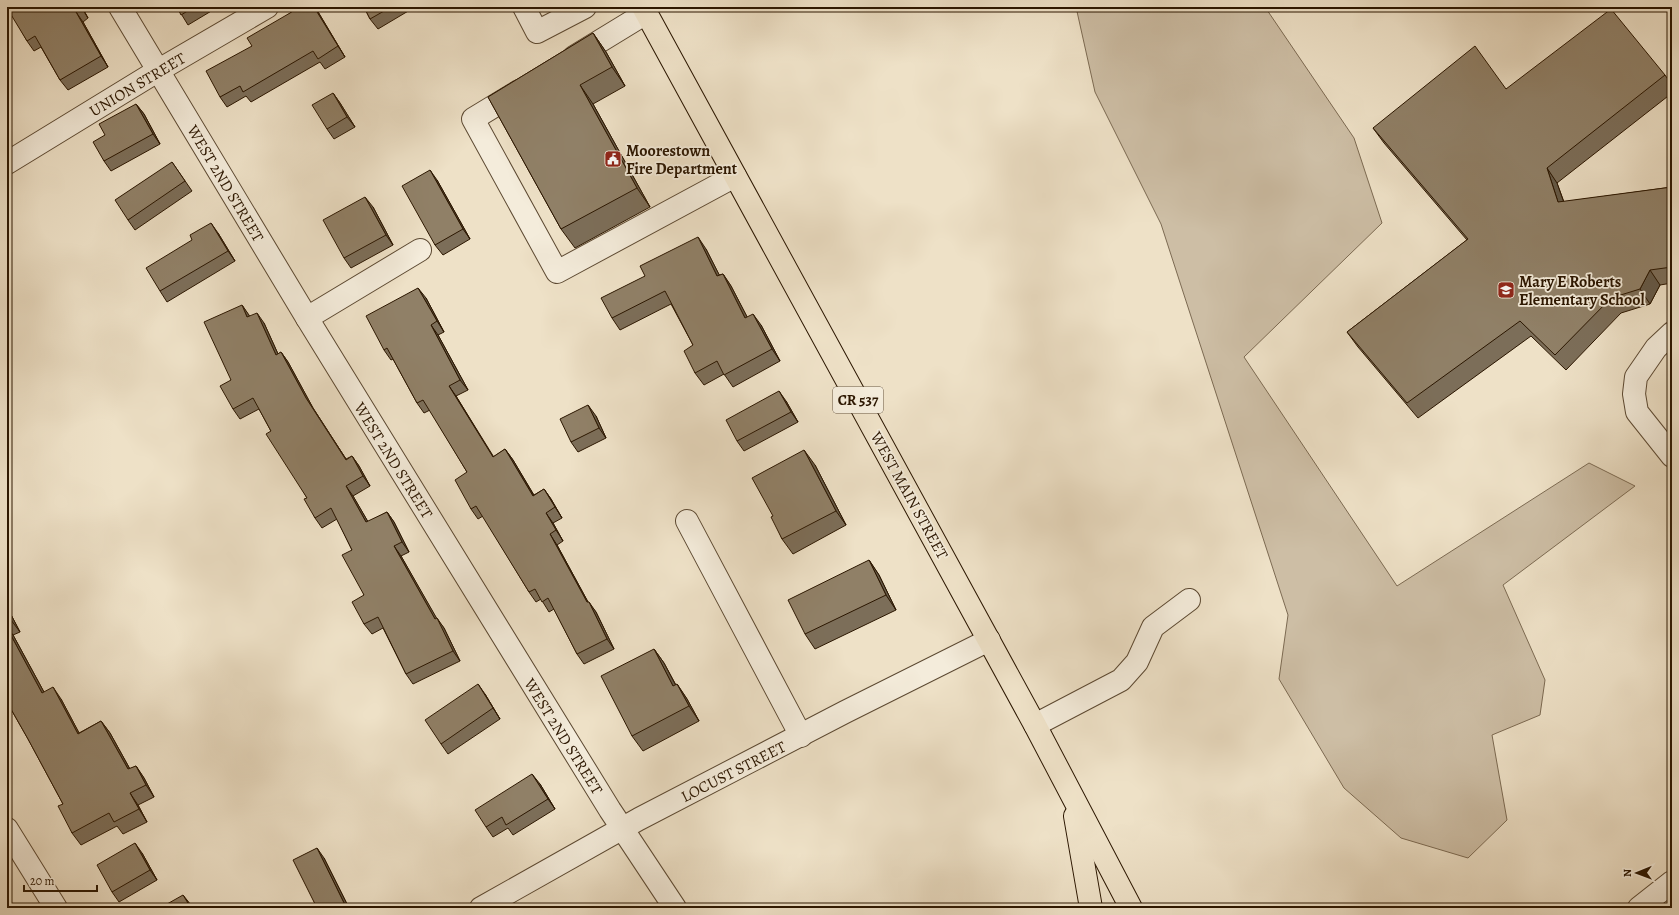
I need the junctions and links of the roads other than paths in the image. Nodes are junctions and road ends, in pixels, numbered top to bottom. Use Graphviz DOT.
graph roads {
  1 [pos="120,7"];
  2 [pos="267,7"];
  3 [pos="524,7"];
  4 [pos="585,7"];
  5 [pos="644,10"];
  6 [pos="559,66"];
  7 [pos="159,70"];
  8 [pos="532,82"];
  9 [pos="7,163"];
  10 [pos="735,176"];
  11 [pos="420,250"];
  12 [pos="307,318"];
  13 [pos="1672,333"];
  14 [pos="1672,456"];
  15 [pos="687,521"];
  16 [pos="1189,600"];
  17 [pos="989,640"];
  18 [pos="1035,725"];
  19 [pos="801,736"];
  20 [pos="1071,795"];
  21 [pos="7,828"];
  22 [pos="622,829"];
  23 [pos="1672,882"];
  24 [pos="56,908"];
  25 [pos="480,908"];
  26 [pos="675,908"];
  27 [pos="1092,908"];
  28 [pos="1131,908"];
  29 [pos="1639,908"];
  1 -- 7 [label="street, WEST 2ND STREET"];
  2 -- 7 [label="street, UNION STREET"];
  3 -- 4 [label="street"];
  5 -- 6 [label="street"];
  5 -- 10 [label="main road, WEST MAIN STREET / CR 537"];
  7 -- 9 [label="street, UNION STREET"];
  7 -- 12 [label="street, WEST 2ND STREET"];
  8 -- 10 [label="street"];
  10 -- 17 [label="main road, WEST MAIN STREET / CR 537"];
  11 -- 12 [label="street"];
  12 -- 22 [label="street, WEST 2ND STREET"];
  13 -- 14 [label="street"];
  15 -- 19 [label="street"];
  16 -- 18 [label="street"];
  17 -- 18 [label="main road, WEST MAIN STREET / CR 537"];
  17 -- 19 [label="street, LOCUST STREET"];
  18 -- 20 [label="main road, WEST MAIN STREET / CR 537"];
  19 -- 22 [label="street, LOCUST STREET"];
  20 -- 27 [label="main road, CR 537"];
  20 -- 28 [label="main road, CR 537"];
  21 -- 24 [label="street"];
  22 -- 25 [label="street, LOCUST STREET"];
  22 -- 26 [label="street, WEST 2ND STREET"];
  23 -- 29 [label="street"];
}
